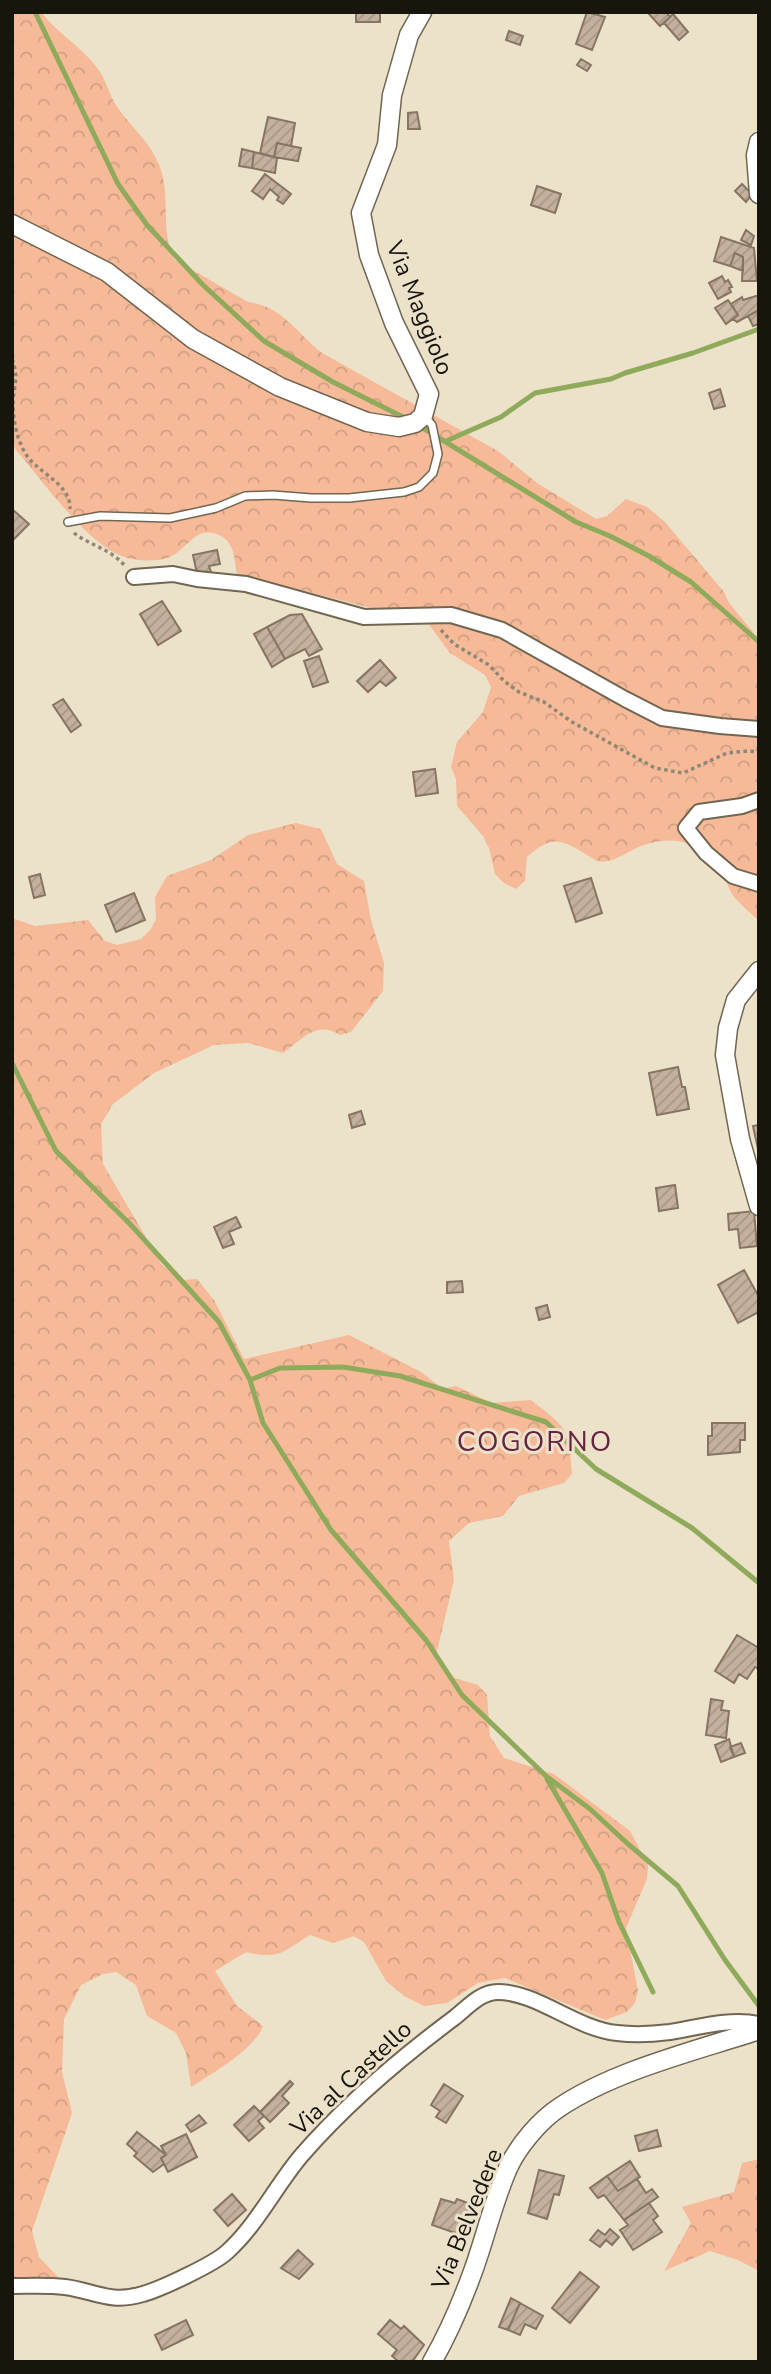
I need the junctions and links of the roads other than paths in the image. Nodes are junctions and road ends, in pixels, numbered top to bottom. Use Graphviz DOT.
graph roads {
  1 [pos="422,12"];
  2 [pos="759,142"];
  3 [pos="759,194"];
  4 [pos="12,224"];
  5 [pos="423,415"];
  6 [pos="68,522"];
  7 [pos="134,577"];
  8 [pos="759,729"];
  9 [pos="759,800"];
  10 [pos="759,884"];
  11 [pos="759,971"];
  12 [pos="759,1206"];
  13 [pos="759,2024"];
  14 [pos="759,2030"];
  15 [pos="12,2286"];
  16 [pos="432,2362"];
  1 -- 5 [label="street, Via Maggiolo"];
  2 -- 3 [label="street"];
  4 -- 5 [label="street"];
  5 -- 6 [label="lane"];
  7 -- 8 [label="street"];
  9 -- 10 [label="street"];
  11 -- 12 [label="street"];
  13 -- 15 [label="street, Via al Castello"];
  14 -- 16 [label="street, Via Belvedere"];
}
